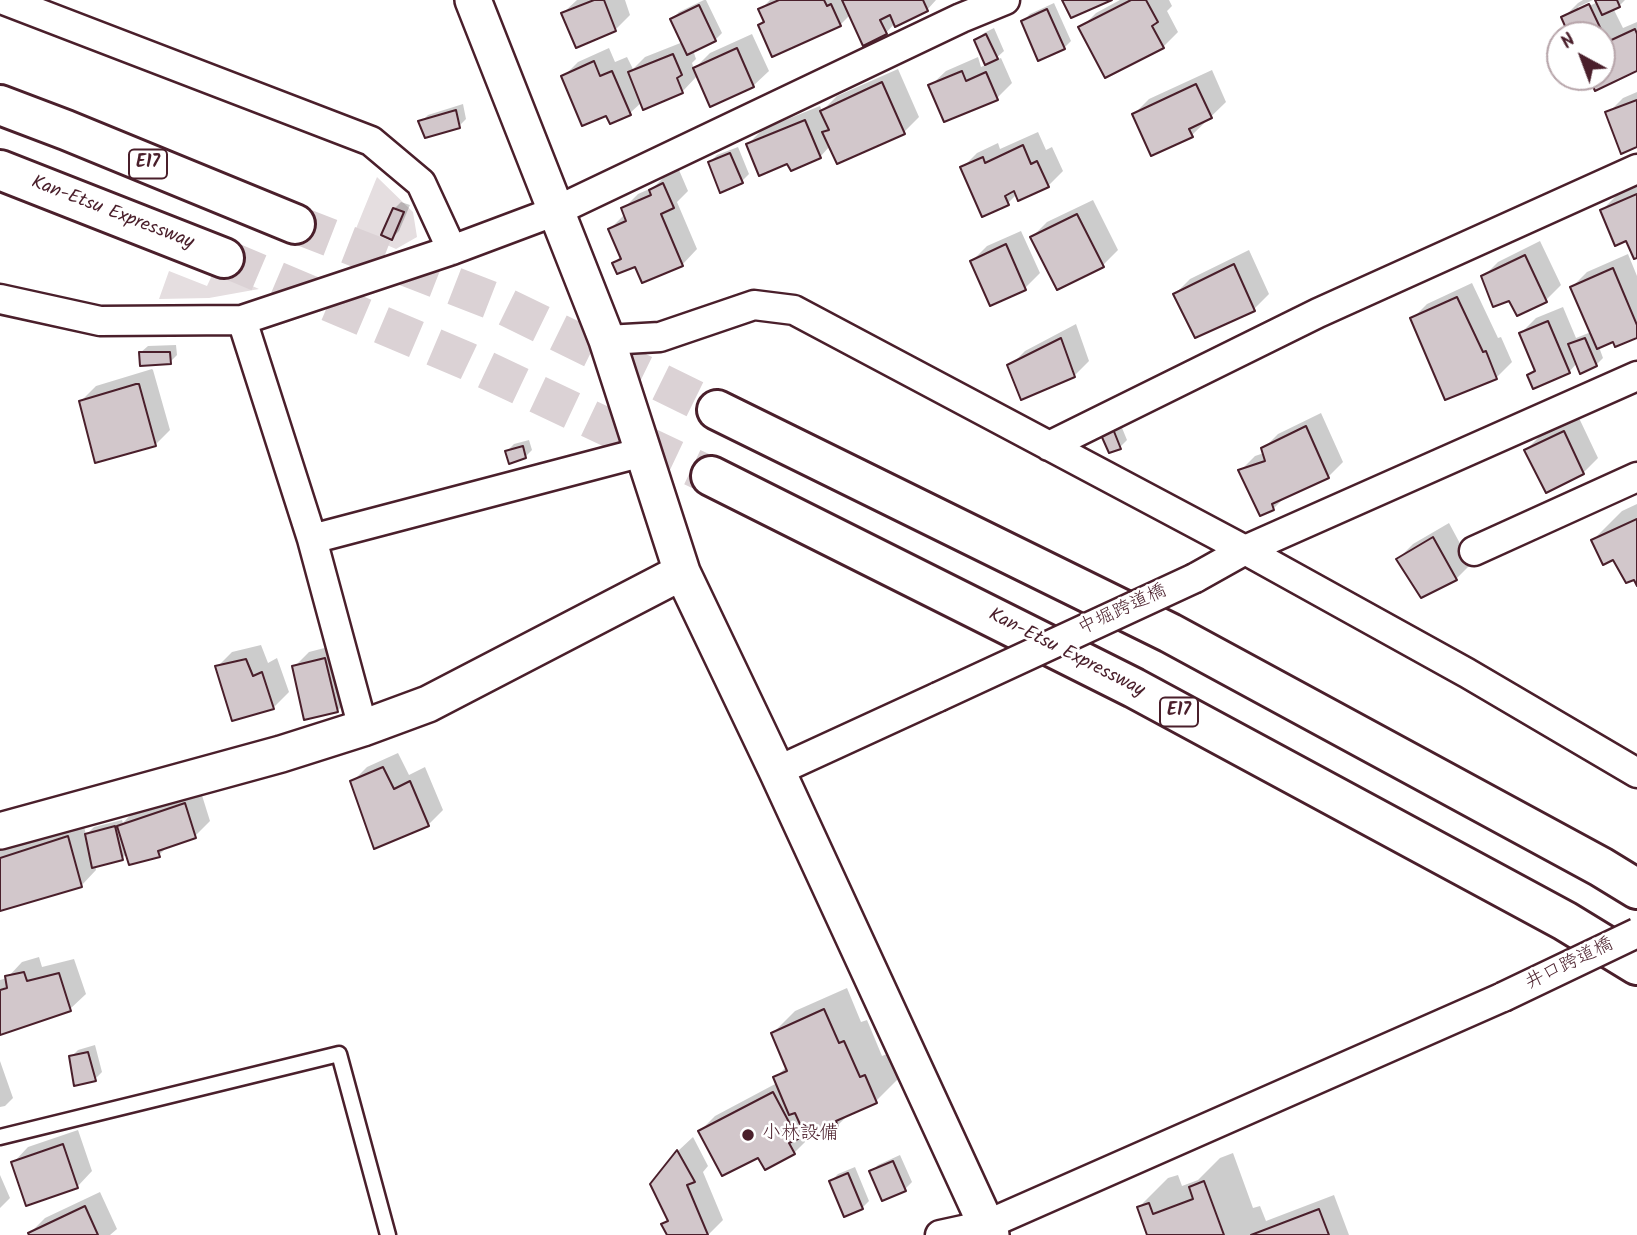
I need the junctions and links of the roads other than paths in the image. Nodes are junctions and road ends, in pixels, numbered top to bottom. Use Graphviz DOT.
graph roads {
  1 [pos="4,0"];
  2 [pos="473,0"];
  3 [pos="1005,0"];
  4 [pos="954,9"];
  5 [pos="0,105"];
  6 [pos="1637,169"];
  7 [pos="0,170"];
  8 [pos="556,211"];
  9 [pos="295,224"];
  10 [pos="452,250"];
  11 [pos="224,258"];
  12 [pos="0,299"];
  13 [pos="242,320"];
  14 [pos="607,340"];
  15 [pos="1637,376"];
  16 [pos="718,410"];
  17 [pos="1049,446"];
  18 [pos="643,452"];
  19 [pos="711,476"];
  20 [pos="1637,477"];
  21 [pos="312,539"];
  22 [pos="1245,550"];
  23 [pos="1474,551"];
  24 [pos="682,572"];
  25 [pos="363,728"];
  26 [pos="777,771"];
  27 [pos="1637,773"];
  28 [pos="0,831"];
  29 [pos="1637,889"];
  30 [pos="1637,933"];
  31 [pos="1637,965"];
  32 [pos="0,1137"];
  33 [pos="988,1230"];
  34 [pos="388,1235"];
  35 [pos="940,1235"];
  1 -- 10 [label="street"];
  2 -- 8 [label="street"];
  3 -- 4 [label="street"];
  4 -- 8 [label="street"];
  5 -- 9 [label="highway, E17"];
  6 -- 17 [label="street"];
  7 -- 11 [label="highway, Kan-Etsu Expressway"];
  8 -- 10 [label="street"];
  8 -- 14 [label="street"];
  10 -- 13 [label="street"];
  12 -- 13 [label="street"];
  13 -- 21 [label="street"];
  14 -- 17 [label="street"];
  14 -- 18 [label="street"];
  15 -- 22 [label="street, 中堀跨道橋"];
  16 -- 29 [label="highway"];
  17 -- 22 [label="street"];
  18 -- 21 [label="street"];
  18 -- 24 [label="street"];
  19 -- 31 [label="highway, Kan-Etsu Expressway / E17"];
  20 -- 23 [label="street"];
  21 -- 25 [label="street"];
  22 -- 26 [label="street, 中堀跨道橋, bridge"];
  22 -- 27 [label="street"];
  24 -- 25 [label="street"];
  24 -- 26 [label="street"];
  25 -- 28 [label="street"];
  26 -- 33 [label="street"];
  30 -- 33 [label="street, 井口跨道橋, bridge"];
  32 -- 34 [label="lane"];
  33 -- 35 [label="street, 井口跨道橋"];
}
